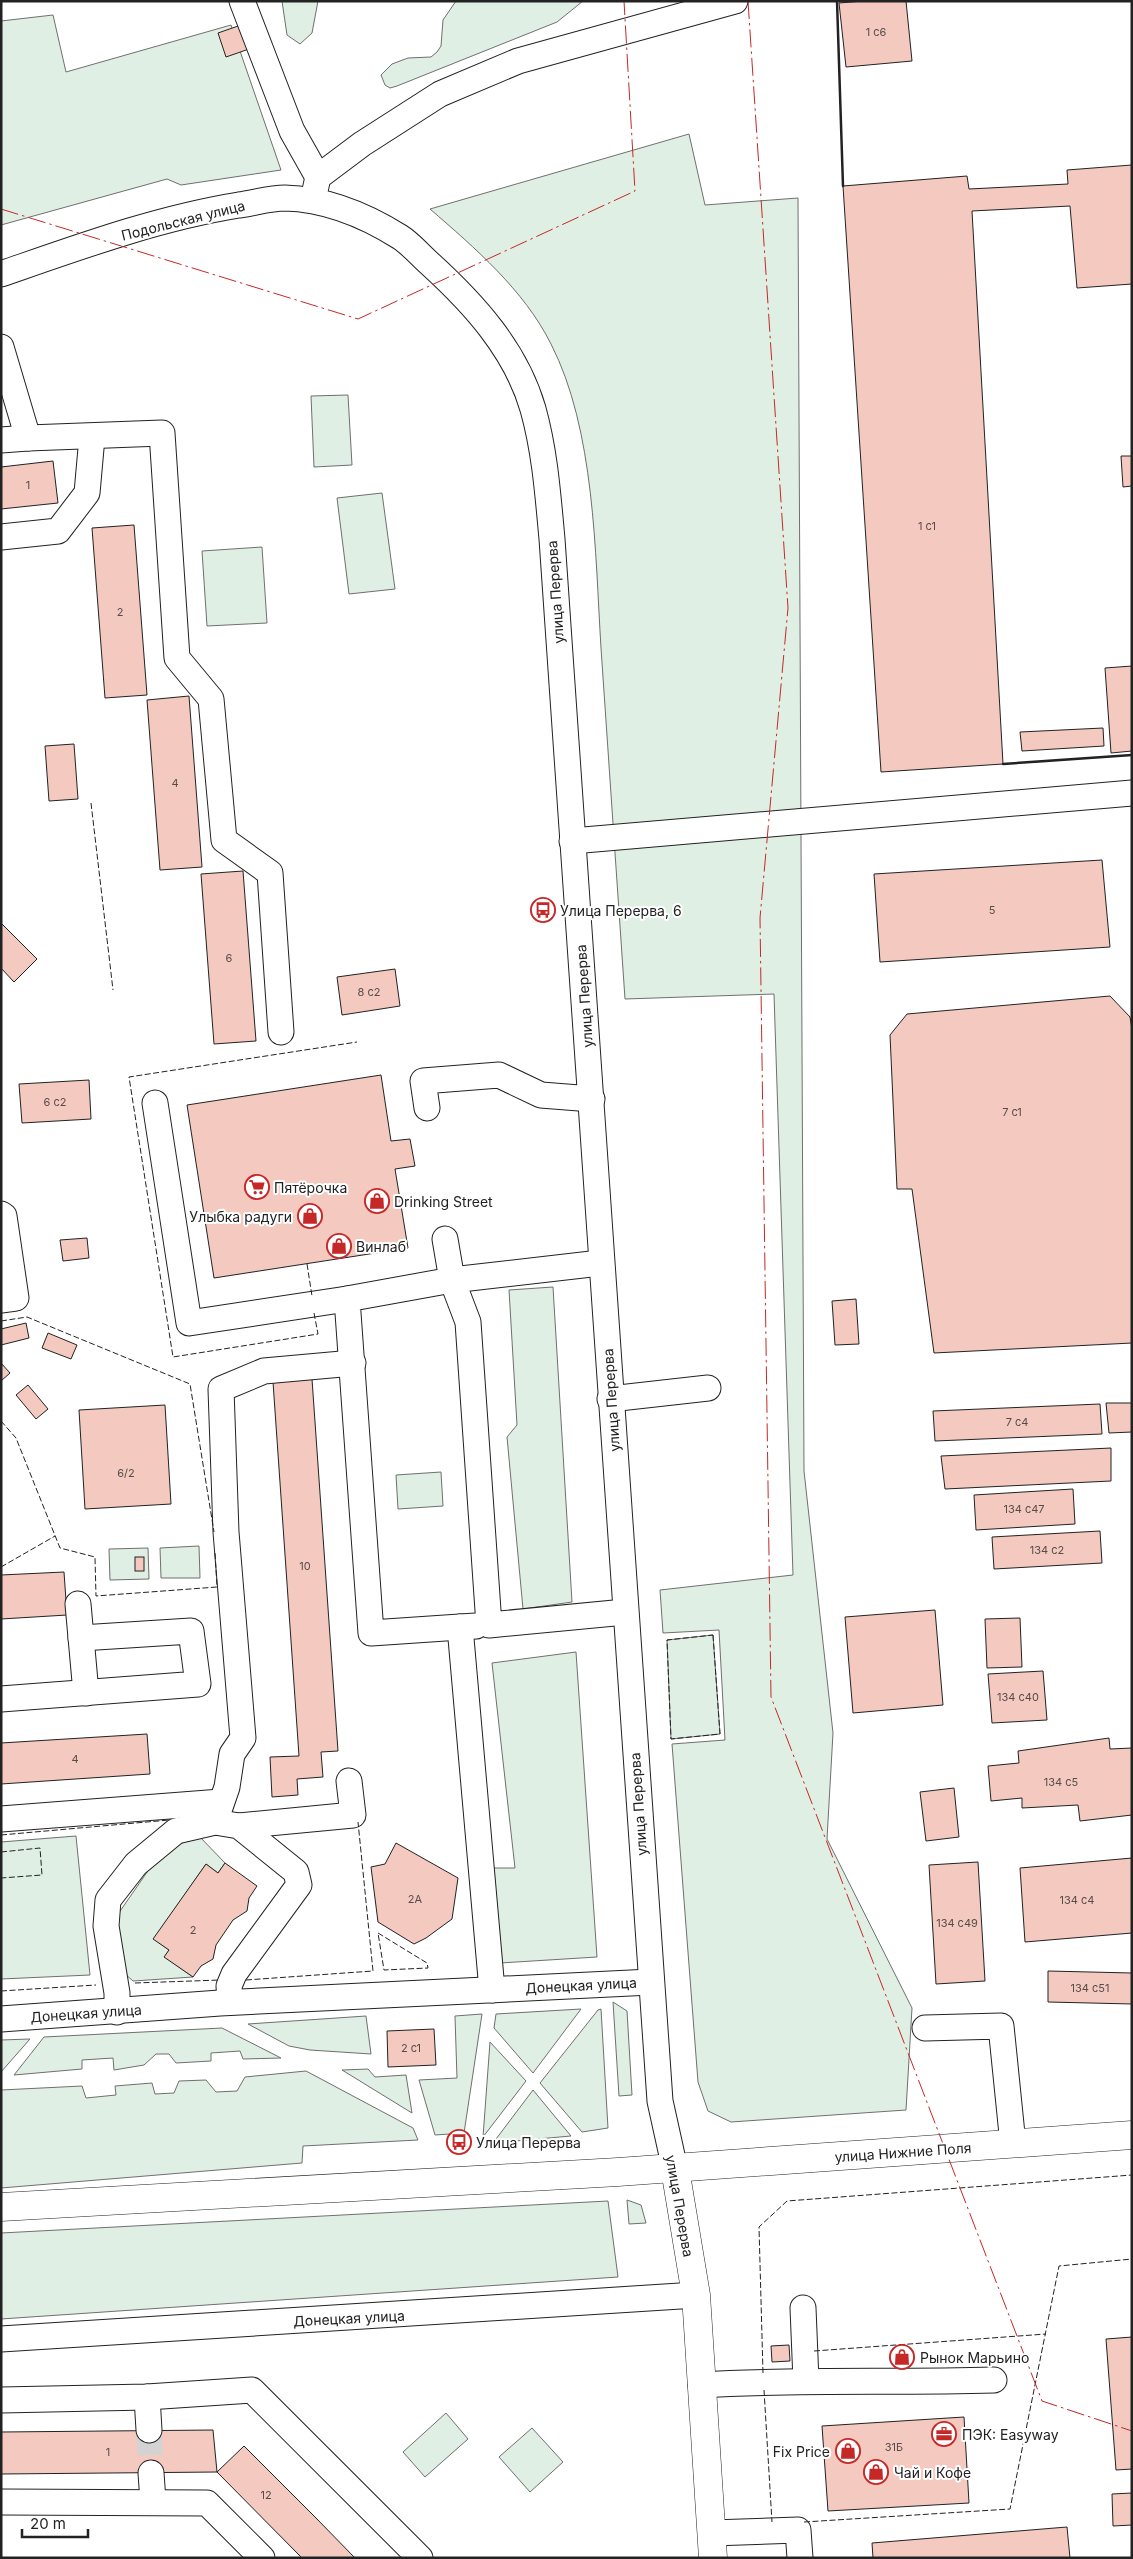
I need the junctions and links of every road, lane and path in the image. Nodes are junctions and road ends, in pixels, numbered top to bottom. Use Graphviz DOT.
graph roads {
  1 [pos="242,1"];
  2 [pos="735,1"];
  3 [pos="316,189"];
  4 [pos="439,272"];
  5 [pos="1,274"];
  6 [pos="1,347"];
  7 [pos="92,437"];
  8 [pos="28,438"];
  9 [pos="1,440"];
  10 [pos="1,537"];
  11 [pos="1132,792"];
  12 [pos="572,841"];
  13 [pos="281,1032"];
  14 [pos="592,1099"];
  15 [pos="155,1103"];
  16 [pos="426,1108"];
  17 [pos="1,1214"];
  18 [pos="446,1239"];
  19 [pos="600,1263"];
  20 [pos="452,1280"];
  21 [pos="347,1298"];
  22 [pos="1,1300"];
  23 [pos="353,1363"];
  24 [pos="708,1388"];
  25 [pos="610,1399"];
  26 [pos="78,1604"];
  27 [pos="625,1612"];
  28 [pos="489,1625"];
  29 [pos="460,1627"];
  30 [pos="81,1638"];
  31 [pos="86,1693"];
  32 [pos="1,1699"];
  33 [pos="349,1781"];
  34 [pos="225,1817"];
  35 [pos="1,1819"];
  36 [pos="651,1982"];
  37 [pos="492,1990"];
  38 [pos="230,2002"];
  39 [pos="118,2012"];
  40 [pos="1,2019"];
  41 [pos="926,2028"];
  42 [pos="1132,2135"];
  43 [pos="1013,2144"];
  44 [pos="675,2169"];
  45 [pos="1,2207"];
  46 [pos="696,2295"];
  47 [pos="803,2308"];
  48 [pos="1,2339"];
  49 [pos="994,2380"];
  50 [pos="806,2381"];
  51 [pos="701,2385"];
  52 [pos="148,2397"];
  53 [pos="1,2400"];
  54 [pos="149,2430"];
  55 [pos="151,2473"];
  56 [pos="1,2502"];
  57 [pos="153,2502"];
  58 [pos="712,2545"];
  59 [pos="262,2558"];
  60 [pos="420,2558"];
  61 [pos="800,2558"];
  1 -- 3 [label="street"];
  2 -- 3 [label="street"];
  3 -- 4 [label="street, Подольская улица"];
  3 -- 5 [label="street, Подольская улица"];
  4 -- 12 [label="street, улица Перерва"];
  6 -- 8 [label="street"];
  7 -- 8 [label="street"];
  7 -- 10 [label="street"];
  7 -- 13 [label="street"];
  8 -- 9 [label="street"];
  11 -- 12 [label="street"];
  12 -- 14 [label="street, улица Перерва"];
  14 -- 16 [label="street"];
  14 -- 19 [label="street, улица Перерва"];
  15 -- 21 [label="street"];
  17 -- 22 [label="street"];
  18 -- 20 [label="street"];
  19 -- 20 [label="street"];
  19 -- 25 [label="street, улица Перерва"];
  20 -- 21 [label="street"];
  20 -- 28 [label="street"];
  21 -- 23 [label="street"];
  23 -- 29 [label="street"];
  23 -- 34 [label="street"];
  24 -- 25 [label="street"];
  25 -- 27 [label="street, улица Перерва"];
  26 -- 30 [label="street"];
  27 -- 28 [label="street"];
  27 -- 36 [label="street, улица Перерва"];
  28 -- 29 [label="street"];
  29 -- 37 [label="street"];
  30 -- 31 [label="street"];
  30 -- 31 [label="street"];
  31 -- 32 [label="street"];
  33 -- 34 [label="street"];
  34 -- 35 [label="street"];
  34 -- 38 [label="street"];
  34 -- 39 [label="street"];
  36 -- 37 [label="street, Донецкая улица"];
  36 -- 44 [label="street, улица Перерва"];
  37 -- 38 [label="street, Донецкая улица"];
  38 -- 39 [label="street, Донецкая улица"];
  39 -- 40 [label="street, Донецкая улица"];
  41 -- 43 [label="street"];
  42 -- 43 [label="main road, улица Нижние Поля"];
  43 -- 44 [label="main road, улица Нижние Поля"];
  44 -- 45 [label="main road"];
  44 -- 46 [label="main road, улица Перерва"];
  46 -- 48 [label="street, Донецкая улица"];
  46 -- 51 [label="main road, улица Перерва"];
  47 -- 50 [label="street"];
  49 -- 50 [label="street"];
  50 -- 51 [label="street"];
  51 -- 58 [label="main road, улица Перерва"];
  52 -- 53 [label="street"];
  52 -- 54 [label="street"];
  52 -- 60 [label="street"];
  55 -- 57 [label="street"];
  56 -- 57 [label="street"];
  57 -- 59 [label="street"];
  58 -- 61 [label="street"];
}
